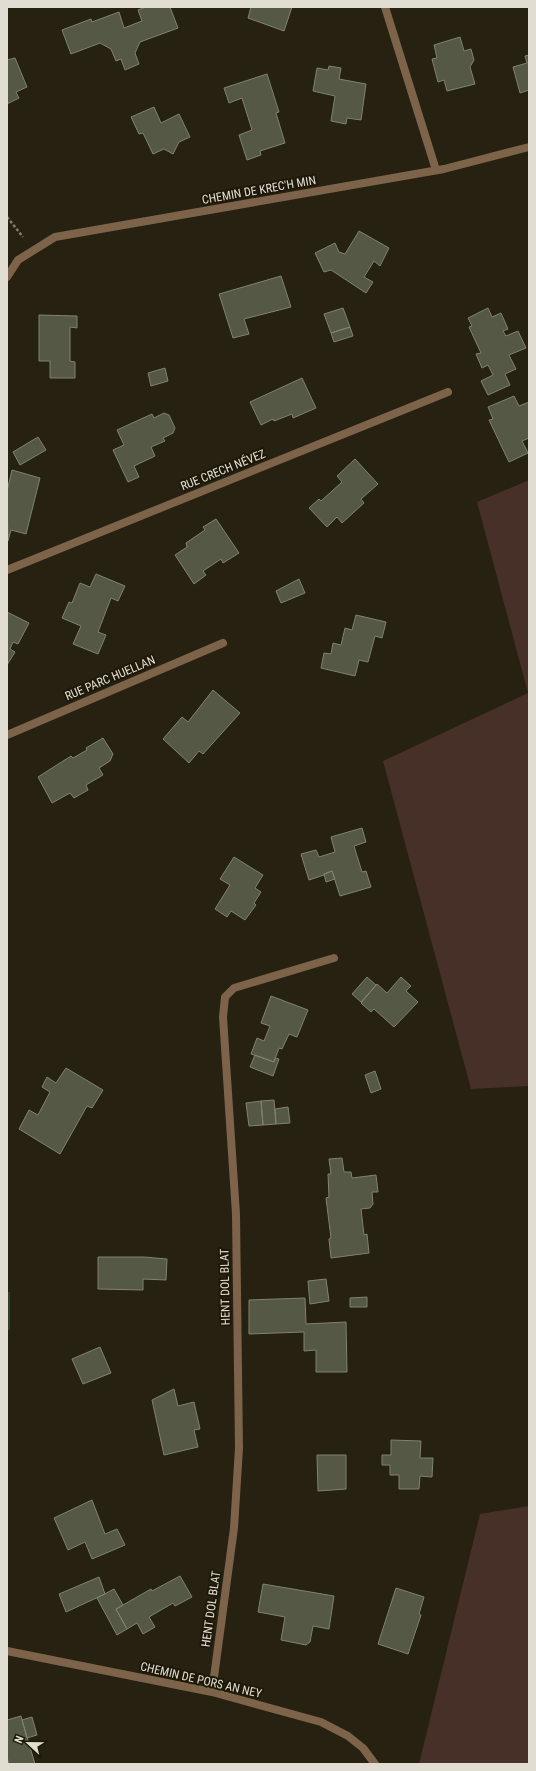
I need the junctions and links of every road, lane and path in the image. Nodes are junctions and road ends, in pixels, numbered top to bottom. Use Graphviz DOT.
graph roads {
  1 [pos="385,7"];
  2 [pos="529,147"];
  3 [pos="436,170"];
  4 [pos="7,217"];
  5 [pos="34,250"];
  6 [pos="7,277"];
  7 [pos="448,392"];
  8 [pos="7,570"];
  9 [pos="223,643"];
  10 [pos="7,735"];
  11 [pos="334,958"];
  12 [pos="7,1651"];
  13 [pos="212,1692"];
  14 [pos="375,1764"];
  1 -- 3 [label="street"];
  2 -- 3 [label="street, CHEMIN DE KREC'H MIN"];
  3 -- 5 [label="street, CHEMIN DE KREC'H MIN"];
  4 -- 5 [label="path"];
  5 -- 6 [label="street, CHEMIN DE KREC'H MIN"];
  7 -- 8 [label="street, RUE CRECH NÉVEZ"];
  9 -- 10 [label="street, RUE PARC HUELLAN"];
  11 -- 13 [label="street, HENT DOL BLAT"];
  12 -- 13 [label="street, CHEMIN DE PORS AN NEY"];
  13 -- 14 [label="street, CHEMIN DE PORS AN NEY"];
}
